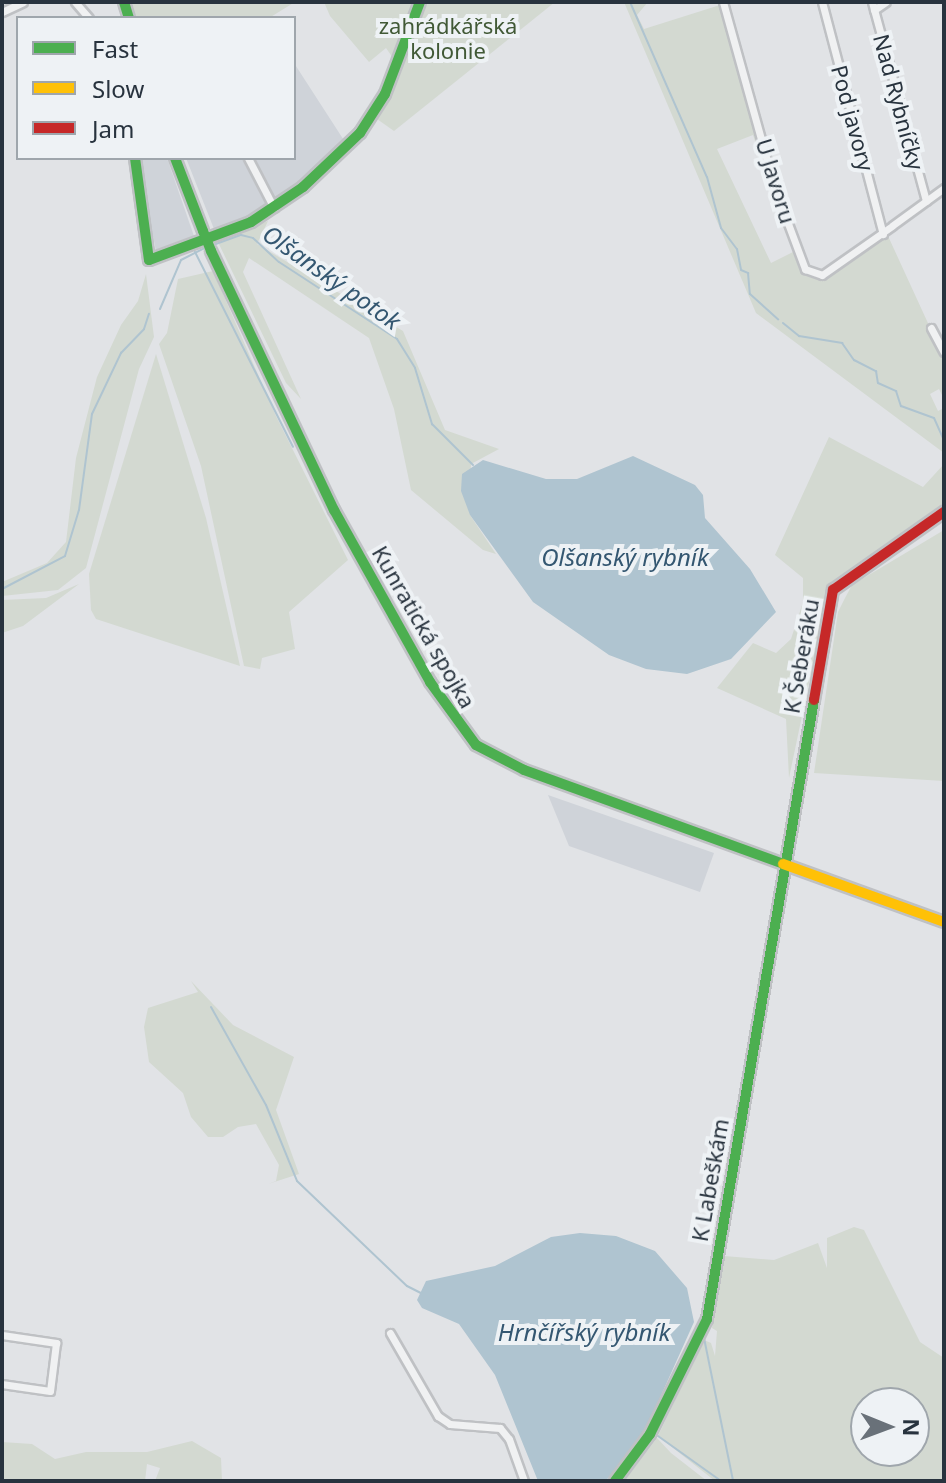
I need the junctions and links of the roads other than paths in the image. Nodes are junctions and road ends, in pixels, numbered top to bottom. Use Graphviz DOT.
graph roads {
  1 [pos="23,2"];
  2 [pos="420,2"];
  3 [pos="723,2"];
  4 [pos="822,2"];
  5 [pos="886,2"];
  6 [pos="873,6"];
  7 [pos="2,12"];
  8 [pos="135,160"];
  9 [pos="176,160"];
  10 [pos="249,160"];
  11 [pos="944,188"];
  12 [pos="926,201"];
  13 [pos="274,208"];
  14 [pos="883,234"];
  15 [pos="931,328"];
  16 [pos="944,352"];
  17 [pos="944,512"];
  18 [pos="788,842"];
  19 [pos="759,854"];
  20 [pos="784,864"];
  21 [pos="807,871"];
  22 [pos="781,887"];
  23 [pos="944,922"];
  24 [pos="390,1333"];
  25 [pos="2,1335"];
  26 [pos="2,1384"];
  27 [pos="524,1481"];
  28 [pos="615,1481"];
  1 -- 7 [label="street"];
  2 -- 13 [label="street"];
  3 -- 14 [label="street, U Javoru"];
  4 -- 14 [label="street, Pod javory"];
  5 -- 6 [label="street"];
  6 -- 12 [label="street, Nad Rybníčky"];
  8 -- 13 [label="street"];
  9 -- 19 [label="street, Kunratická spojka, bridge"];
  10 -- 13 [label="street"];
  11 -- 12 [label="street"];
  12 -- 14 [label="street"];
  15 -- 16 [label="street"];
  17 -- 18 [label="street, K Šeberáku"];
  18 -- 19 [label="street"];
  18 -- 20 [label="street, K Šeberáku"];
  19 -- 20 [label="street, Kunratická spojka"];
  20 -- 21 [label="street, Kunratická spojka"];
  20 -- 22 [label="street, K Labeškám"];
  21 -- 22 [label="street"];
  21 -- 23 [label="street, Kunratická spojka"];
  22 -- 28 [label="street, K Labeškám"];
  24 -- 27 [label="street"];
  25 -- 26 [label="street"];
}
